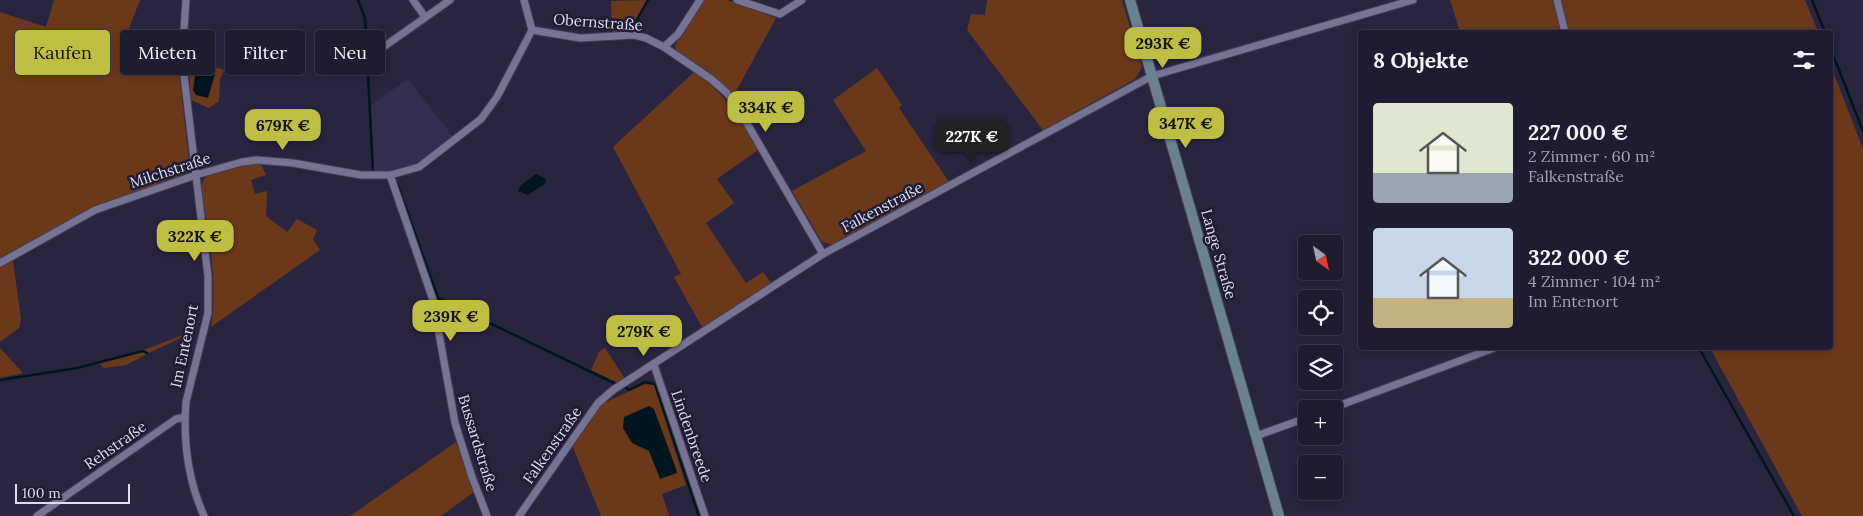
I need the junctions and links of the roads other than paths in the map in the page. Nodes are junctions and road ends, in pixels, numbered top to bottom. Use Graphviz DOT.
graph roads {
  1 [pos="186,0"];
  2 [pos="413,0"];
  3 [pos="450,0"];
  4 [pos="524,0"];
  5 [pos="700,0"];
  6 [pos="737,0"];
  7 [pos="802,0"];
  8 [pos="1130,0"];
  9 [pos="1413,0"];
  10 [pos="1556,0"];
  11 [pos="426,17"];
  12 [pos="532,30"];
  13 [pos="1564,30"];
  14 [pos="385,46"];
  15 [pos="664,46"];
  16 [pos="1152,76"];
  17 [pos="196,175"];
  18 [pos="390,176"];
  19 [pos="823,254"];
  20 [pos="0,262"];
  21 [pos="1489,350"];
  22 [pos="654,365"];
  23 [pos="1343,404"];
  24 [pos="185,416"];
  25 [pos="1298,421"];
  26 [pos="1256,436"];
  27 [pos="37,516"];
  28 [pos="204,516"];
  29 [pos="487,516"];
  30 [pos="519,516"];
  31 [pos="705,516"];
  32 [pos="1279,516"];
  1 -- 17 [label="street, Im Entenort"];
  2 -- 11 [label="street"];
  3 -- 11 [label="street"];
  4 -- 12 [label="street, Obernstraße"];
  5 -- 15 [label="street"];
  6 -- 7 [label="street"];
  8 -- 16 [label="street, Lange Straße"];
  9 -- 16 [label="street, Falkenstraße"];
  10 -- 13 [label="street"];
  11 -- 14 [label="street"];
  12 -- 15 [label="street, Obernstraße"];
  12 -- 18 [label="street, Milchstraße"];
  15 -- 19 [label="street, Obernstraße"];
  16 -- 19 [label="street, Falkenstraße"];
  16 -- 26 [label="street, Lange Straße"];
  17 -- 18 [label="street, Milchstraße"];
  17 -- 20 [label="street, Milchstraße"];
  17 -- 24 [label="street, Im Entenort"];
  18 -- 29 [label="street, Bussardstraße"];
  19 -- 22 [label="street, Falkenstraße"];
  21 -- 23 [label="street"];
  22 -- 30 [label="street, Falkenstraße"];
  22 -- 31 [label="street, Lindenbreede"];
  24 -- 27 [label="street, Rehstraße"];
  24 -- 28 [label="street, Im Entenort"];
  25 -- 26 [label="street"];
  26 -- 32 [label="street, Lange Straße"];
}
